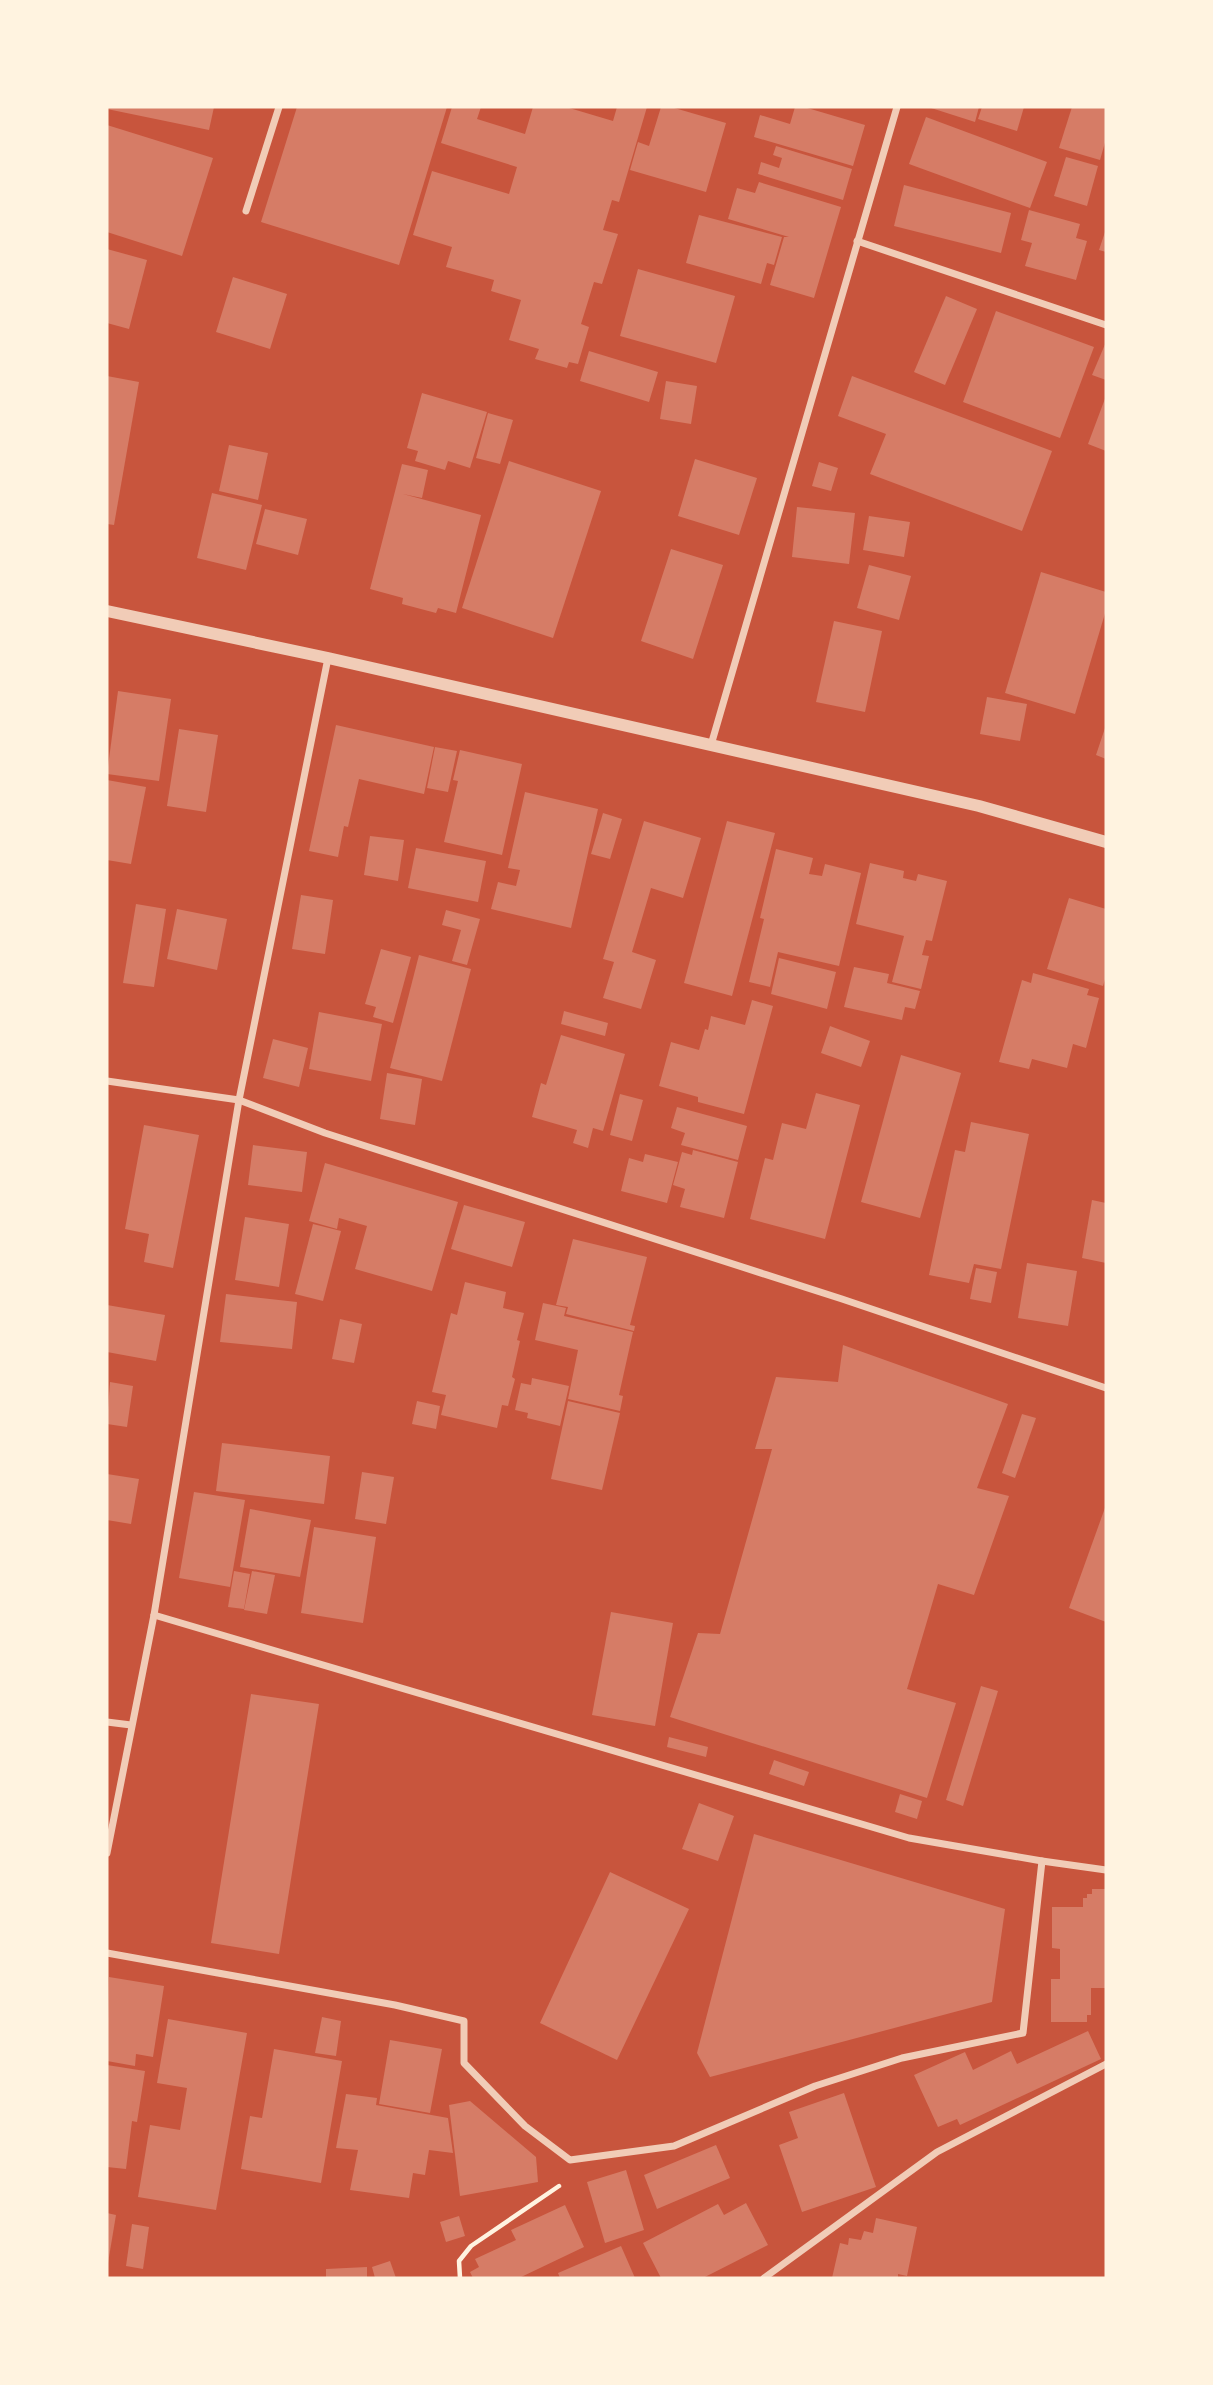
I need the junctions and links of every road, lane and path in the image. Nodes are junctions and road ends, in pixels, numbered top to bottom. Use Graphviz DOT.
graph roads {
  1 [pos="279,107"];
  2 [pos="897,107"];
  3 [pos="246,211"];
  4 [pos="857,241"];
  5 [pos="1106,325"];
  6 [pos="107,611"];
  7 [pos="328,658"];
  8 [pos="711,745"];
  9 [pos="1106,842"];
  10 [pos="107,1082"];
  11 [pos="239,1100"];
  12 [pos="1106,1388"];
  13 [pos="154,1615"];
  14 [pos="107,1721"];
  15 [pos="131,1725"];
  16 [pos="107,1853"];
  17 [pos="1042,1861"];
  18 [pos="1106,1870"];
  19 [pos="107,1953"];
  20 [pos="1106,2064"];
  21 [pos="584,2158"];
  22 [pos="460,2278"];
  23 [pos="764,2278"];
  1 -- 3 [label="street"];
  2 -- 4 [label="street"];
  4 -- 5 [label="street"];
  4 -- 8 [label="street"];
  6 -- 7 [label="street"];
  7 -- 8 [label="street"];
  7 -- 11 [label="street"];
  8 -- 9 [label="street"];
  10 -- 11 [label="street"];
  11 -- 12 [label="street"];
  11 -- 13 [label="street"];
  13 -- 15 [label="street"];
  13 -- 17 [label="street"];
  14 -- 15 [label="street"];
  15 -- 16 [label="street"];
  17 -- 18 [label="street"];
  17 -- 21 [label="street"];
  19 -- 21 [label="street"];
  20 -- 23 [label="street"];
  21 -- 22 [label="path"];
}
